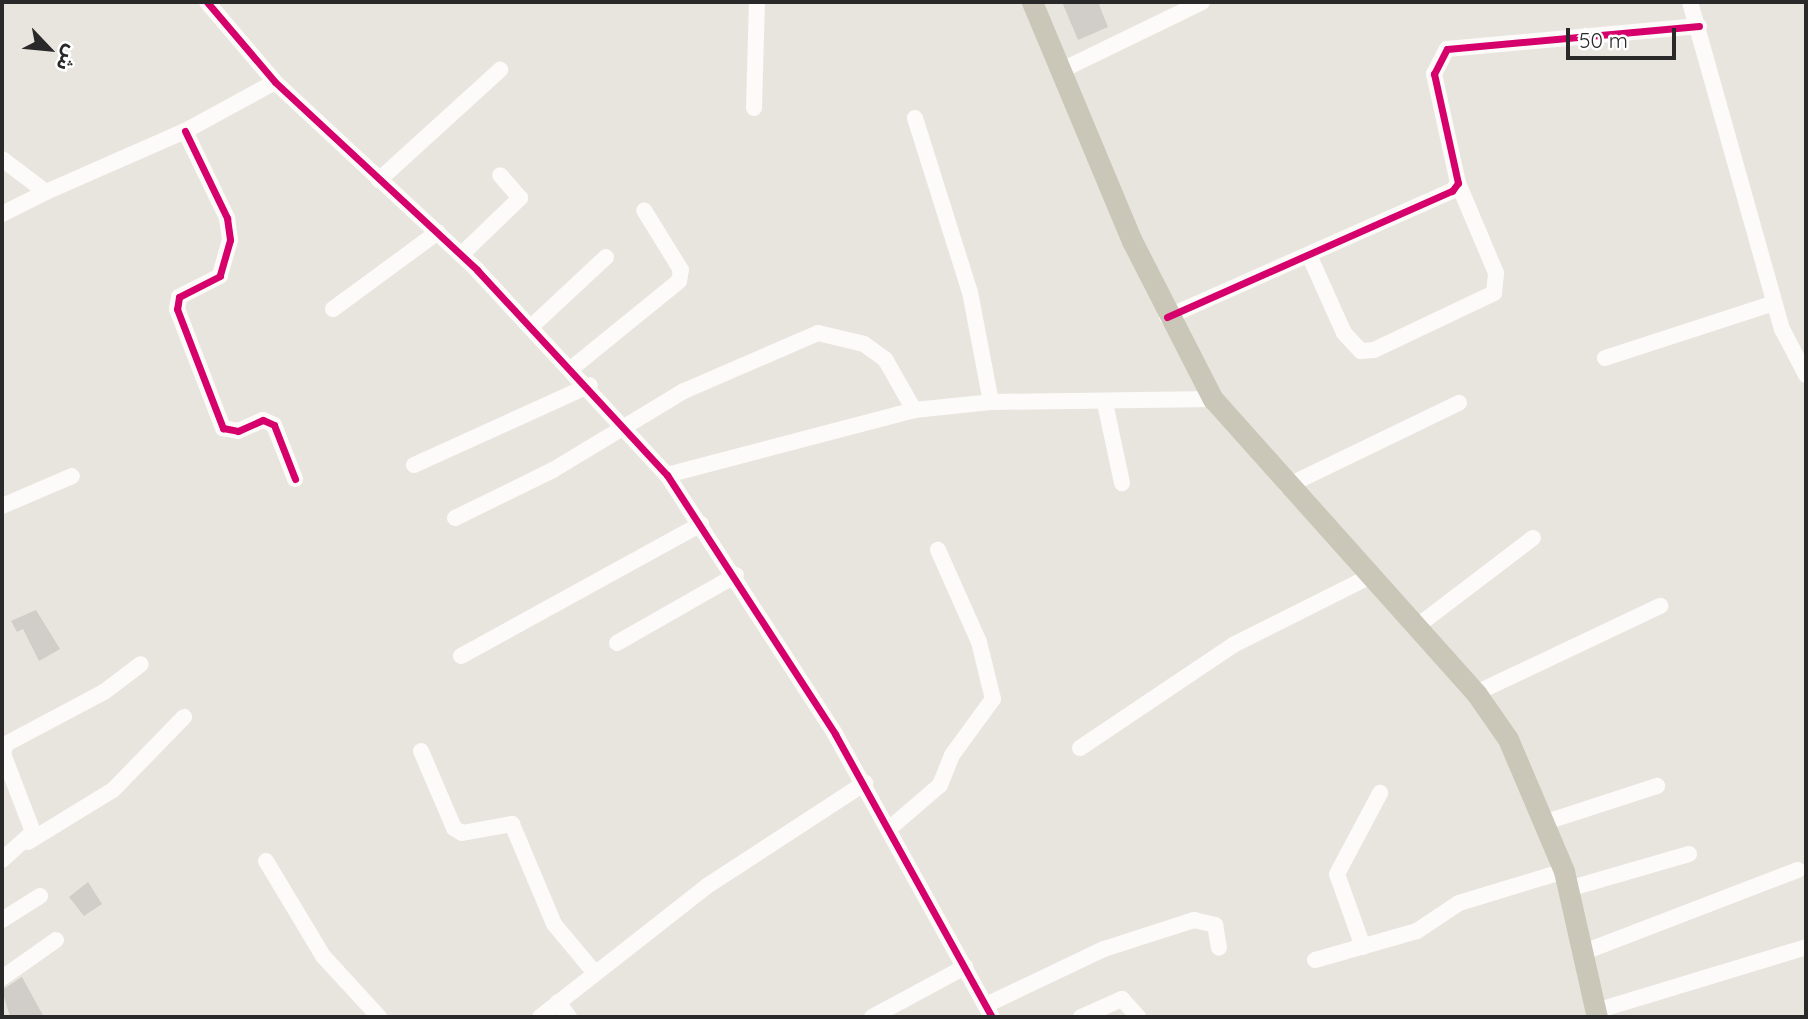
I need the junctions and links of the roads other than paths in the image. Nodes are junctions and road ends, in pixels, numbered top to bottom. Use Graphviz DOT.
graph roads {
  1 [pos="207,2"];
  2 [pos="757,2"];
  3 [pos="1032,2"];
  4 [pos="1202,2"];
  5 [pos="1690,2"];
  6 [pos="1699,26"];
  7 [pos="500,70"];
  8 [pos="1060,71"];
  9 [pos="275,82"];
  10 [pos="754,107"];
  11 [pos="915,118"];
  12 [pos="185,131"];
  13 [pos="2,159"];
  14 [pos="500,176"];
  15 [pos="379,180"];
  16 [pos="1458,183"];
  17 [pos="46,192"];
  18 [pos="644,210"];
  19 [pos="2,214"];
  20 [pos="438,232"];
  21 [pos="461,254"];
  22 [pos="1309,255"];
  23 [pos="606,257"];
  24 [pos="1774,303"];
  25 [pos="333,309"];
  26 [pos="1167,317"];
  27 [pos="532,326"];
  28 [pos="1605,358"];
  29 [pos="572,368"];
  30 [pos="1806,375"];
  31 [pos="590,385"];
  32 [pos="1213,399"];
  33 [pos="991,402"];
  34 [pos="1105,403"];
  35 [pos="1459,403"];
  36 [pos="914,410"];
  37 [pos="627,428"];
  38 [pos="414,465"];
  39 [pos="667,475"];
  40 [pos="72,476"];
  41 [pos="295,479"];
  42 [pos="1122,483"];
  43 [pos="1287,486"];
  44 [pos="2,506"];
  45 [pos="455,518"];
  46 [pos="701,524"];
  47 [pos="1533,538"];
  48 [pos="938,550"];
  49 [pos="736,575"];
  50 [pos="1369,577"];
  51 [pos="1660,606"];
  52 [pos="1416,627"];
  53 [pos="617,643"];
  54 [pos="461,656"];
  55 [pos="141,664"];
  56 [pos="1476,693"];
  57 [pos="184,717"];
  58 [pos="1080,748"];
  59 [pos="421,751"];
  60 [pos="864,783"];
  61 [pos="1657,786"];
  62 [pos="1380,793"];
  63 [pos="1546,822"];
  64 [pos="890,828"];
  65 [pos="28,842"];
  66 [pos="1689,854"];
  67 [pos="2,860"];
  68 [pos="266,861"];
  69 [pos="1798,870"];
  70 [pos="1566,880"];
  71 [pos="40,896"];
  72 [pos="2,920"];
  73 [pos="56,940"];
  74 [pos="1363,947"];
  75 [pos="1806,947"];
  76 [pos="1219,948"];
  77 [pos="1584,952"];
  78 [pos="1315,960"];
  79 [pos="965,967"];
  80 [pos="594,972"];
  81 [pos="2,978"];
  82 [pos="558,1002"];
  83 [pos="989,1011"];
  84 [pos="1597,1014"];
  85 [pos="380,1017"];
  86 [pos="540,1017"];
  87 [pos="569,1017"];
  88 [pos="872,1017"];
  89 [pos="1081,1017"];
  90 [pos="1138,1017"];
  1 -- 9 [label="street"];
  2 -- 10 [label="street"];
  3 -- 8 [label="main road"];
  4 -- 8 [label="street"];
  5 -- 6 [label="street"];
  6 -- 16 [label="street"];
  6 -- 24 [label="street"];
  7 -- 15 [label="street"];
  8 -- 26 [label="main road"];
  9 -- 12 [label="street"];
  9 -- 15 [label="street"];
  11 -- 33 [label="street"];
  12 -- 17 [label="street"];
  12 -- 41 [label="street"];
  13 -- 17 [label="street"];
  14 -- 21 [label="street"];
  15 -- 20 [label="street"];
  16 -- 22 [label="street"];
  16 -- 22 [label="street"];
  17 -- 19 [label="street"];
  18 -- 29 [label="street"];
  20 -- 21 [label="street"];
  20 -- 25 [label="street"];
  21 -- 27 [label="street"];
  22 -- 26 [label="street"];
  23 -- 27 [label="street"];
  24 -- 28 [label="street"];
  24 -- 30 [label="street"];
  26 -- 32 [label="main road"];
  27 -- 29 [label="street"];
  29 -- 31 [label="street"];
  31 -- 37 [label="street"];
  31 -- 38 [label="street"];
  32 -- 34 [label="street"];
  32 -- 43 [label="main road"];
  33 -- 34 [label="street"];
  33 -- 36 [label="street"];
  34 -- 42 [label="street"];
  35 -- 43 [label="street"];
  36 -- 37 [label="street"];
  36 -- 39 [label="street"];
  37 -- 39 [label="street"];
  37 -- 45 [label="street"];
  39 -- 46 [label="street"];
  40 -- 44 [label="street"];
  43 -- 50 [label="main road"];
  46 -- 49 [label="street"];
  46 -- 54 [label="street"];
  47 -- 52 [label="street"];
  48 -- 64 [label="street"];
  49 -- 53 [label="street"];
  49 -- 60 [label="street"];
  50 -- 52 [label="main road"];
  50 -- 58 [label="street"];
  51 -- 56 [label="street"];
  52 -- 56 [label="main road"];
  55 -- 65 [label="street"];
  56 -- 63 [label="main road"];
  57 -- 65 [label="street"];
  59 -- 80 [label="street"];
  60 -- 64 [label="street"];
  60 -- 80 [label="street"];
  61 -- 63 [label="street"];
  62 -- 74 [label="street"];
  63 -- 70 [label="main road"];
  64 -- 79 [label="street"];
  65 -- 67 [label="street"];
  66 -- 70 [label="street"];
  68 -- 85 [label="street"];
  69 -- 77 [label="street"];
  70 -- 74 [label="street"];
  70 -- 77 [label="main road"];
  71 -- 72 [label="street"];
  73 -- 81 [label="street"];
  74 -- 78 [label="street"];
  75 -- 84 [label="street"];
  76 -- 83 [label="street"];
  77 -- 84 [label="main road"];
  79 -- 83 [label="street"];
  79 -- 88 [label="street"];
  80 -- 82 [label="street"];
  82 -- 86 [label="street"];
  82 -- 87 [label="street"];
  89 -- 90 [label="street"];
}
